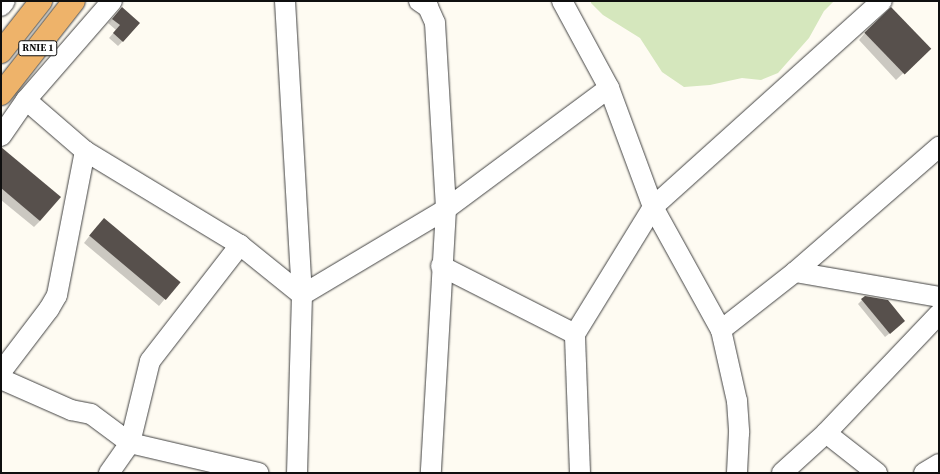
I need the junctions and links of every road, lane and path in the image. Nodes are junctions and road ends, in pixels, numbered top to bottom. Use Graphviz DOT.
graph roads {
  1 [pos="5,1"];
  2 [pos="41,1"];
  3 [pos="74,1"];
  4 [pos="112,1"];
  5 [pos="285,1"];
  6 [pos="419,1"];
  7 [pos="562,1"];
  8 [pos="882,1"];
  9 [pos="1,6"];
  10 [pos="1,52"];
  11 [pos="609,88"];
  12 [pos="1,94"];
  13 [pos="26,100"];
  14 [pos="1,136"];
  15 [pos="939,147"];
  16 [pos="85,151"];
  17 [pos="930,166"];
  18 [pos="653,207"];
  19 [pos="446,209"];
  20 [pos="240,245"];
  21 [pos="441,266"];
  22 [pos="795,272"];
  23 [pos="302,295"];
  24 [pos="939,297"];
  25 [pos="939,314"];
  26 [pos="721,330"];
  27 [pos="575,334"];
  28 [pos="1,372"];
  29 [pos="1,379"];
  30 [pos="826,433"];
  31 [pos="130,443"];
  32 [pos="939,464"];
  33 [pos="109,473"];
  34 [pos="260,473"];
  35 [pos="297,473"];
  36 [pos="431,473"];
  37 [pos="580,473"];
  38 [pos="737,473"];
  39 [pos="782,473"];
  40 [pos="877,473"];
  41 [pos="924,473"];
  1 -- 9 [label="street"];
  2 -- 10 [label="highway, RNIE 1"];
  3 -- 12 [label="highway, RNIE 1"];
  4 -- 13 [label="street"];
  5 -- 23 [label="street"];
  6 -- 19 [label="street"];
  7 -- 11 [label="street"];
  8 -- 18 [label="street"];
  11 -- 18 [label="street"];
  11 -- 19 [label="street"];
  13 -- 14 [label="street"];
  13 -- 16 [label="street"];
  15 -- 17 [label="street"];
  16 -- 20 [label="street"];
  16 -- 28 [label="street"];
  17 -- 22 [label="street"];
  18 -- 26 [label="street"];
  18 -- 27 [label="street"];
  19 -- 21 [label="street"];
  19 -- 23 [label="street"];
  20 -- 23 [label="street"];
  20 -- 31 [label="street"];
  21 -- 27 [label="street"];
  21 -- 36 [label="street"];
  22 -- 24 [label="street"];
  22 -- 26 [label="street"];
  23 -- 35 [label="street"];
  25 -- 30 [label="street"];
  26 -- 38 [label="street"];
  27 -- 37 [label="street"];
  29 -- 31 [label="street"];
  30 -- 39 [label="street"];
  30 -- 40 [label="street"];
  31 -- 33 [label="street"];
  31 -- 34 [label="street"];
  32 -- 41 [label="street"];
}
